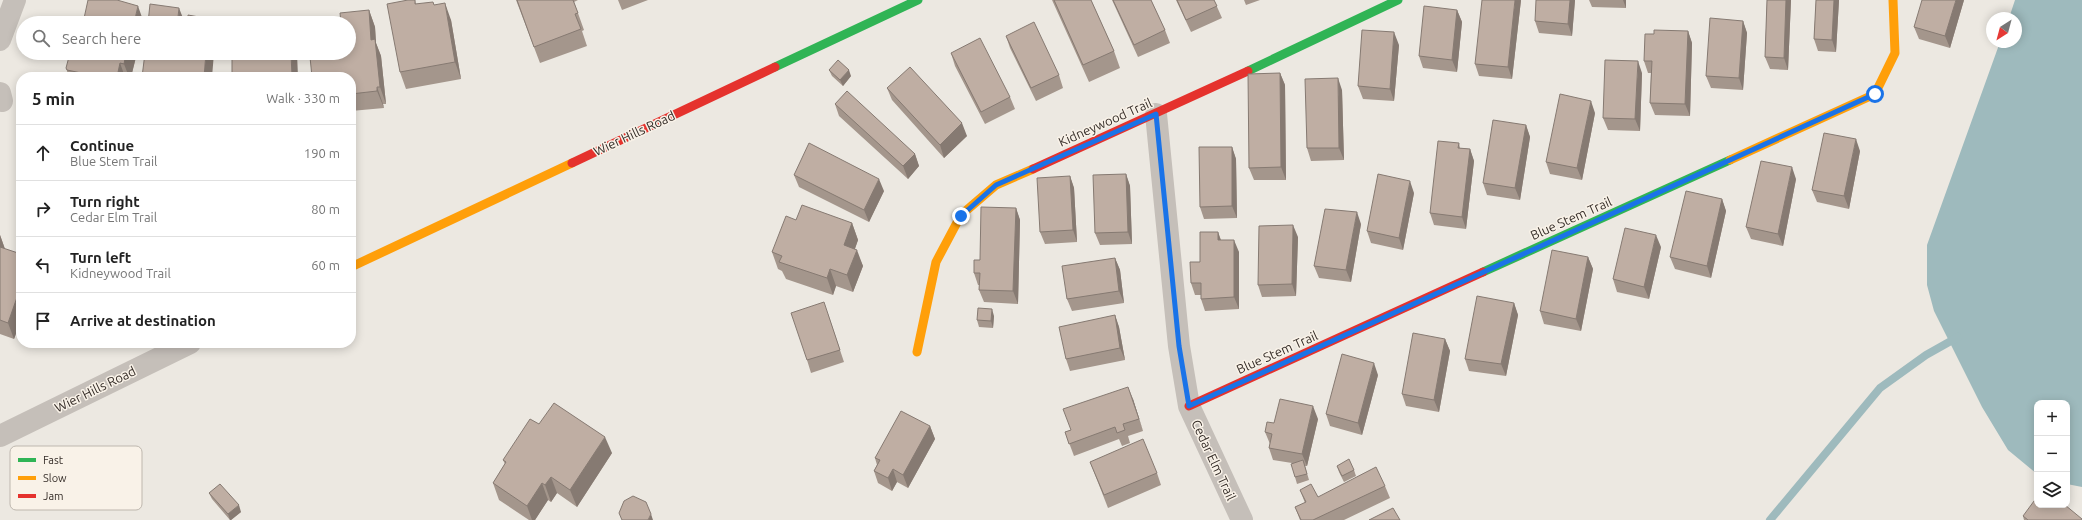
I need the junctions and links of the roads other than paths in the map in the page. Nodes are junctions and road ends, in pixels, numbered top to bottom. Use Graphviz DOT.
graph roads {
  1 [pos="15,0"];
  2 [pos="918,0"];
  3 [pos="1398,0"];
  4 [pos="1893,0"];
  5 [pos="0,40"];
  6 [pos="1156,114"];
  7 [pos="356,265"];
  8 [pos="180,348"];
  9 [pos="916,352"];
  10 [pos="1189,406"];
  11 [pos="0,436"];
  12 [pos="1242,520"];
  1 -- 5 [label="street"];
  2 -- 7 [label="street, Wier Hills Road"];
  3 -- 6 [label="street, Kidneywood Trail"];
  4 -- 10 [label="street, Blue Stem Trail"];
  6 -- 9 [label="street, Kidneywood Trail"];
  6 -- 10 [label="street, Cedar Elm Trail"];
  8 -- 11 [label="street, Wier Hills Road"];
  10 -- 12 [label="street, Cedar Elm Trail"];
}
